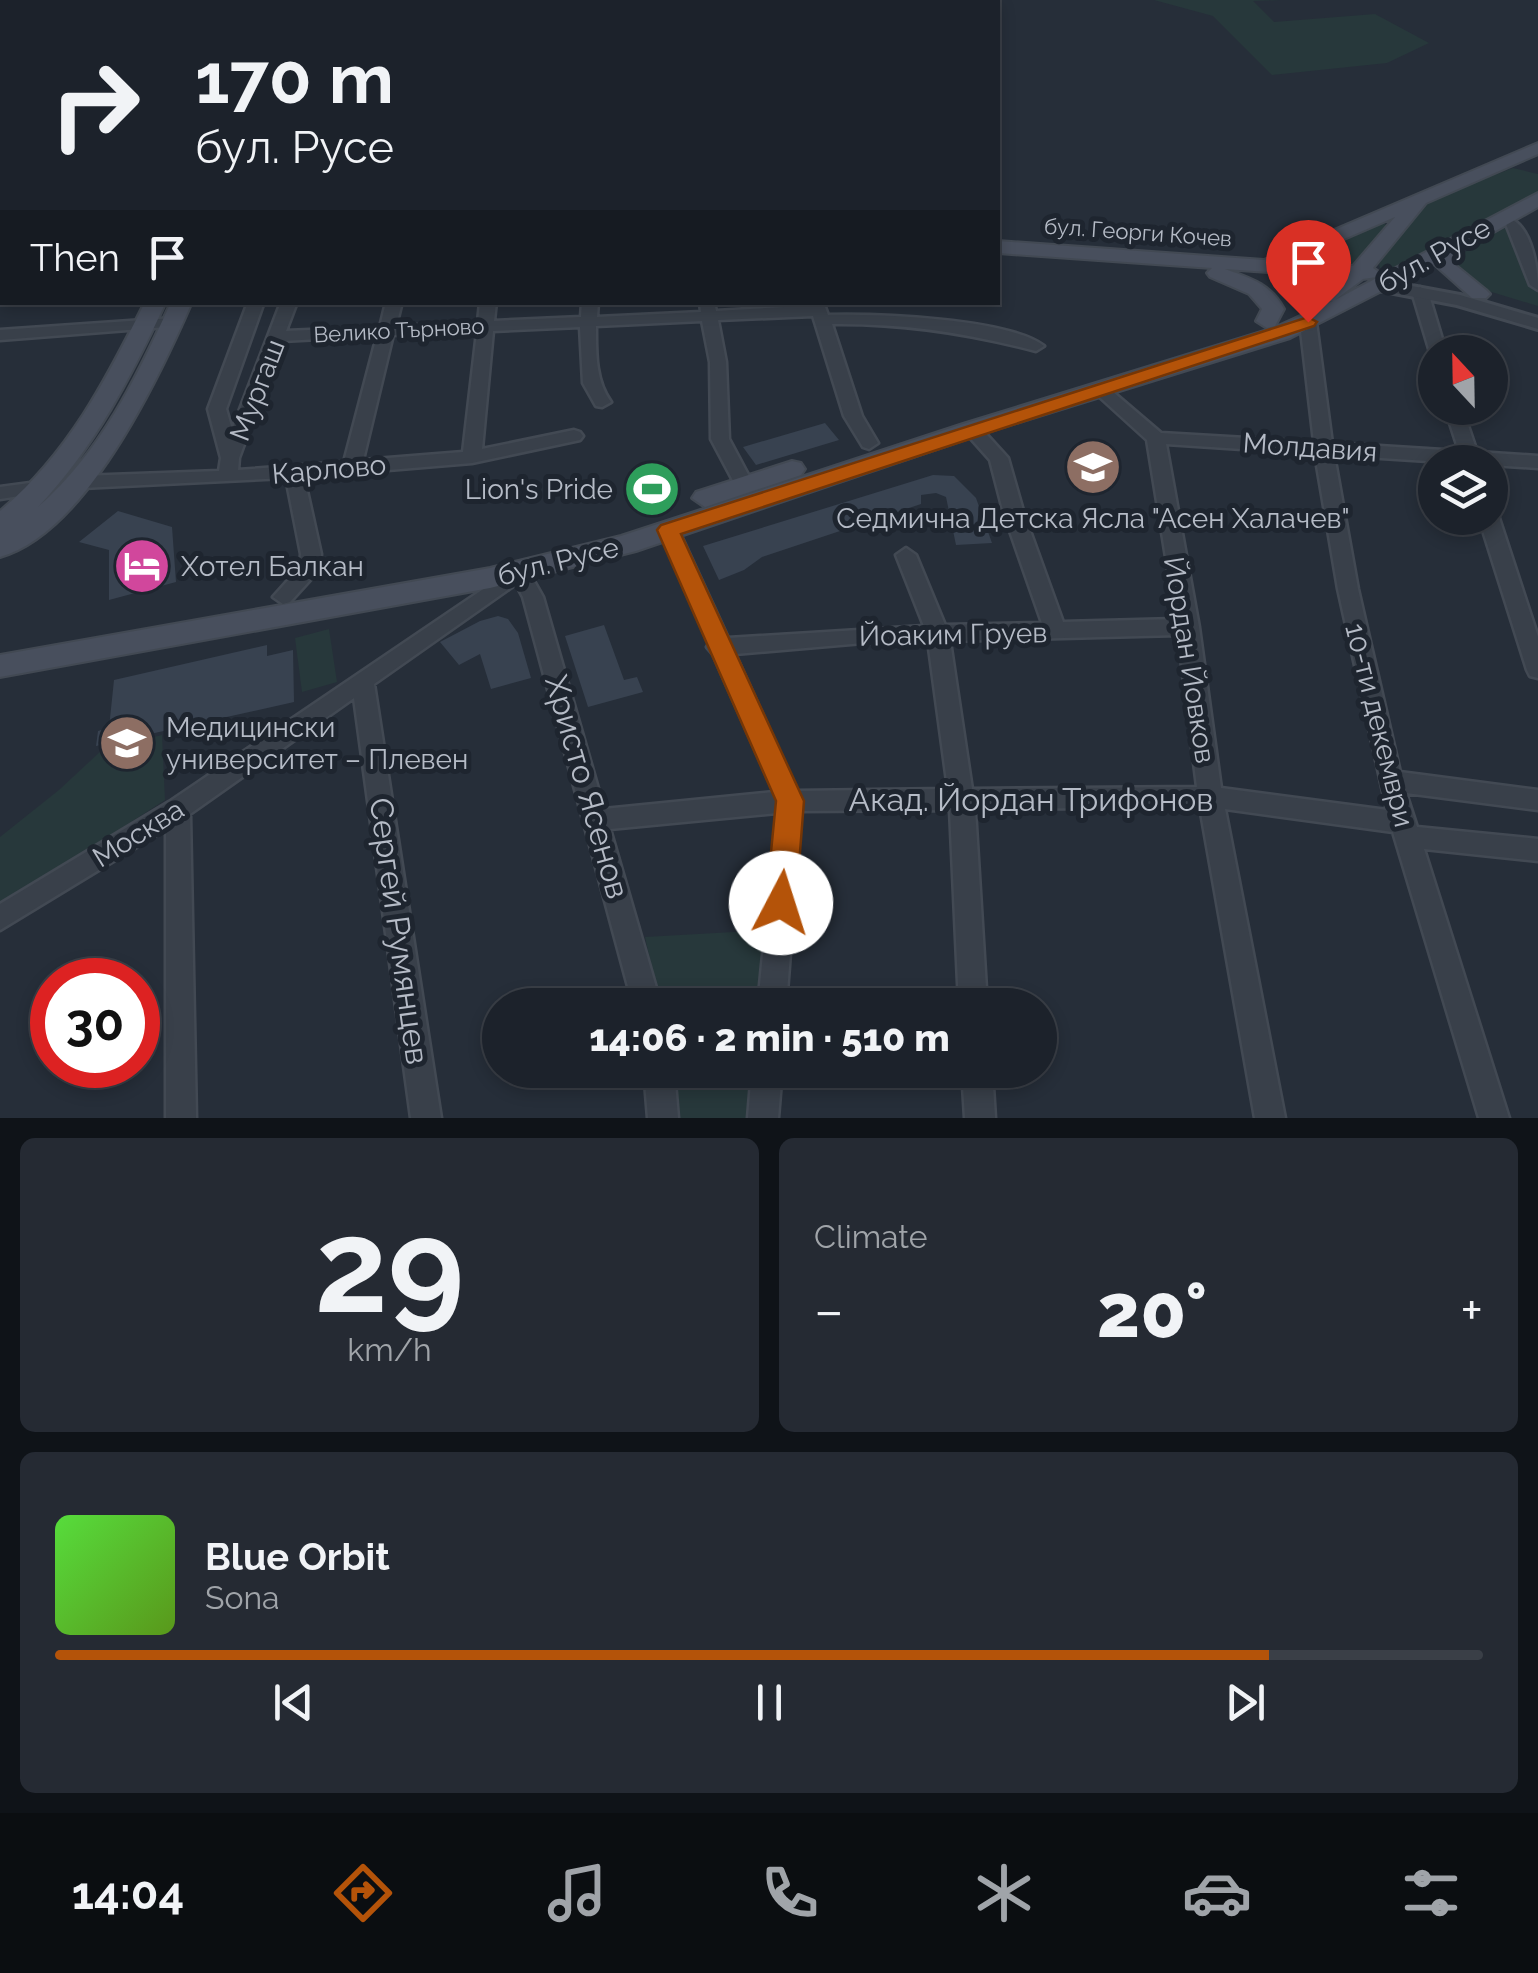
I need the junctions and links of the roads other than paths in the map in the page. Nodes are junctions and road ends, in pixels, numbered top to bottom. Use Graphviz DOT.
graph roads {
  1 [pos="1537,161"];
  2 [pos="1538,199"];
  3 [pos="1418,200"];
  4 [pos="1506,222"];
  5 [pos="1538,231"];
  6 [pos="1450,246"];
  7 [pos="1000,247"];
  8 [pos="1000,258"];
  9 [pos="1261,266"];
  10 [pos="1217,274"];
  11 [pos="1371,279"];
  12 [pos="1538,284"];
  13 [pos="1420,292"];
  14 [pos="1479,294"];
  15 [pos="154,305"];
  16 [pos="255,305"];
  17 [pos="288,305"];
  18 [pos="393,305"];
  19 [pos="487,305"];
  20 [pos="589,305"];
  21 [pos="708,309"];
  22 [pos="819,311"];
  23 [pos="1538,312"];
  24 [pos="178,313"];
  25 [pos="586,321"];
  26 [pos="1267,321"];
  27 [pos="1308,322"];
  28 [pos="1538,324"];
  29 [pos="484,325"];
  30 [pos="144,326"];
  31 [pos="386,330"];
  32 [pos="1433,335"];
  33 [pos="1,336"];
  34 [pos="278,336"];
  35 [pos="1036,346"];
  36 [pos="1100,390"];
  37 [pos="602,402"];
  38 [pos="972,429"];
  39 [pos="574,436"];
  40 [pos="1156,438"];
  41 [pos="869,443"];
  42 [pos="1323,446"];
  43 [pos="1418,456"];
  44 [pos="472,457"];
  45 [pos="1508,462"];
  46 [pos="1538,462"];
  47 [pos="352,467"];
  48 [pos="229,468"];
  49 [pos="294,472"];
  50 [pos="82,482"];
  51 [pos="744,484"];
  52 [pos="47,487"];
  53 [pos="0,493"];
  54 [pos="0,525"];
  55 [pos="668,530"];
  56 [pos="1494,535"];
  57 [pos="0,548"];
  58 [pos="906,556"];
  59 [pos="519,572"];
  60 [pos="459,588"];
  61 [pos="283,597"];
  62 [pos="1188,626"];
  63 [pos="1056,632"];
  64 [pos="938,633"];
  65 [pos="718,647"];
  66 [pos="0,648"];
  67 [pos="0,666"];
  68 [pos="1538,670"];
  69 [pos="363,684"];
  70 [pos="1390,782"];
  71 [pos="1210,797"];
  72 [pos="1538,800"];
  73 [pos="790,801"];
  74 [pos="962,802"];
  75 [pos="178,809"];
  76 [pos="598,820"];
  77 [pos="1405,830"];
  78 [pos="1538,850"];
  79 [pos="0,918"];
  80 [pos="642,988"];
  81 [pos="774,988"];
  82 [pos="972,988"];
  83 [pos="660,1088"];
  84 [pos="766,1088"];
  85 [pos="978,1088"];
  86 [pos="181,1118"];
  87 [pos="426,1118"];
  88 [pos="662,1118"];
  89 [pos="763,1118"];
  90 [pos="980,1118"];
  91 [pos="1270,1118"];
  92 [pos="1494,1118"];
  1 -- 3 [label="main road, бул. Русе"];
  2 -- 4 [label="main road, бул. Русе"];
  3 -- 9 [label="main road, бул. Русе"];
  3 -- 11 [label="main road, бул. Русе"];
  4 -- 5 [label="street"];
  4 -- 6 [label="main road, бул. Русе"];
  4 -- 12 [label="street"];
  6 -- 11 [label="main road, бул. Русе"];
  6 -- 14 [label="main road"];
  7 -- 9 [label="main road, бул. Георги Кочев"];
  8 -- 10 [label="main road, бул. Георги Кочев"];
  9 -- 11 [label="main road, бул. Георги Кочев"];
  10 -- 11 [label="main road, бул. Георги Кочев"];
  10 -- 26 [label="main road"];
  11 -- 13 [label="street"];
  11 -- 14 [label="street"];
  11 -- 26 [label="main road, бул. Русе"];
  11 -- 27 [label="main road, бул. Русе"];
  13 -- 28 [label="street"];
  13 -- 32 [label="street"];
  14 -- 23 [label="street"];
  15 -- 30 [label="main road"];
  16 -- 48 [label="street"];
  17 -- 34 [label="street, Мургаш"];
  18 -- 31 [label="street"];
  19 -- 29 [label="street"];
  20 -- 25 [label="street"];
  21 -- 22 [label="street, Велико Търново"];
  21 -- 25 [label="street, Велико Търново"];
  21 -- 51 [label="street"];
  22 -- 35 [label="street, Велико Търново"];
  22 -- 41 [label="street"];
  24 -- 30 [label="street"];
  24 -- 50 [label="main road"];
  25 -- 29 [label="street, Велико Търново"];
  25 -- 37 [label="street"];
  26 -- 41 [label="main road, бул. Русе"];
  27 -- 36 [label="main road, бул. Русе"];
  27 -- 42 [label="street, 10-ти декември"];
  29 -- 31 [label="street, Велико Търново"];
  29 -- 44 [label="street"];
  30 -- 33 [label="street"];
  30 -- 52 [label="main road"];
  31 -- 34 [label="street, Велико Търново"];
  31 -- 47 [label="street"];
  34 -- 48 [label="street, Мургаш"];
  36 -- 38 [label="main road, бул. Русе"];
  36 -- 40 [label="street"];
  38 -- 55 [label="main road, бул. Русе"];
  38 -- 63 [label="street"];
  39 -- 44 [label="street, Карлово"];
  40 -- 42 [label="street, Молдавия"];
  40 -- 62 [label="street, Йордан Йовков"];
  41 -- 51 [label="main road, бул. Русе"];
  42 -- 43 [label="street, Молдавия"];
  42 -- 70 [label="street, 10-ти декември"];
  44 -- 47 [label="street, Карлово"];
  45 -- 46 [label="street, Молдавия"];
  47 -- 49 [label="street, Карлово"];
  48 -- 49 [label="street, Карлово"];
  48 -- 50 [label="street, Карлово"];
  49 -- 61 [label="street"];
  50 -- 57 [label="main road"];
  51 -- 60 [label="main road, бул. Русе"];
  52 -- 53 [label="street"];
  52 -- 54 [label="main road"];
  55 -- 59 [label="main road, бул. Русе"];
  55 -- 65 [label="street"];
  56 -- 68 [label="street"];
  58 -- 64 [label="street"];
  59 -- 60 [label="main road, бул. Русе"];
  59 -- 76 [label="street, Христо Ясенов"];
  60 -- 61 [label="main road, бул. Русе"];
  60 -- 67 [label="main road, бул. Русе"];
  60 -- 69 [label="street, Москва"];
  61 -- 66 [label="main road, бул. Русе"];
  62 -- 63 [label="street, Йоаким Груев"];
  62 -- 71 [label="street, Йордан Йовков"];
  63 -- 64 [label="street, Йоаким Груев"];
  64 -- 65 [label="street, Йоаким Груев"];
  64 -- 74 [label="street"];
  65 -- 73 [label="street"];
  69 -- 75 [label="street, Москва"];
  69 -- 87 [label="street, Сергей Румянцев"];
  70 -- 72 [label="street"];
  70 -- 77 [label="street, 10-ти декември"];
  71 -- 74 [label="street, Акад. Йордан Трифонов"];
  71 -- 77 [label="street, Акад. Йордан Трифонов"];
  71 -- 91 [label="street, Йордан Йовков"];
  73 -- 74 [label="street, Акад. Йордан Трифонов"];
  73 -- 76 [label="street, Акад. Йордан Трифонов"];
  73 -- 81 [label="street"];
  74 -- 82 [label="street"];
  75 -- 79 [label="street, Москва"];
  75 -- 86 [label="street"];
  76 -- 80 [label="street, Христо Ясенов"];
  77 -- 78 [label="street, Акад. Йордан Трифонов"];
  77 -- 92 [label="street, 10-ти декември"];
  83 -- 88 [label="street"];
  84 -- 89 [label="street"];
  85 -- 90 [label="street"];
}
